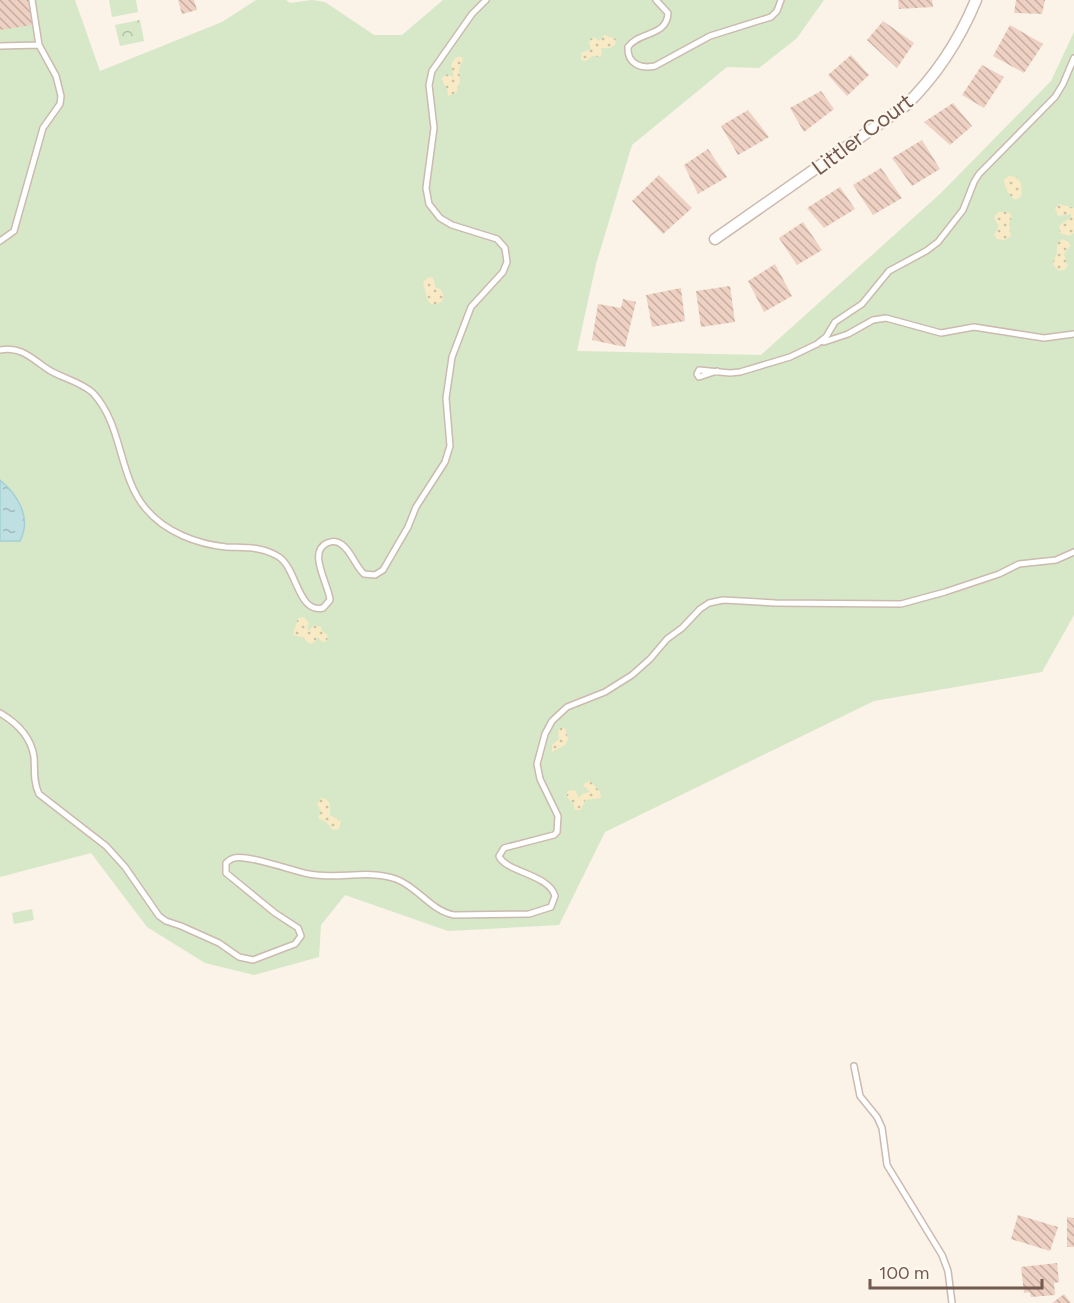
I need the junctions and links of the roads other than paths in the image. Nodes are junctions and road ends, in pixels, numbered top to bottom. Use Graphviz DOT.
graph roads {
  1 [pos="32,0"];
  2 [pos="486,0"];
  3 [pos="656,0"];
  4 [pos="781,0"];
  5 [pos="976,0"];
  6 [pos="39,45"];
  7 [pos="0,46"];
  8 [pos="1074,58"];
  9 [pos="715,238"];
  10 [pos="0,241"];
  11 [pos="1074,334"];
  12 [pos="817,344"];
  13 [pos="0,350"];
  14 [pos="717,371"];
  15 [pos="1074,552"];
  16 [pos="0,713"];
  17 [pos="854,1066"];
  18 [pos="951,1303"];
  1 -- 6 [label="lane"];
  2 -- 13 [label="lane"];
  3 -- 4 [label="lane"];
  5 -- 9 [label="street, Littler Court"];
  6 -- 7 [label="lane"];
  6 -- 10 [label="lane"];
  8 -- 12 [label="lane"];
  11 -- 12 [label="lane"];
  12 -- 14 [label="lane"];
  15 -- 16 [label="lane"];
  17 -- 18 [label="lane"];
}
